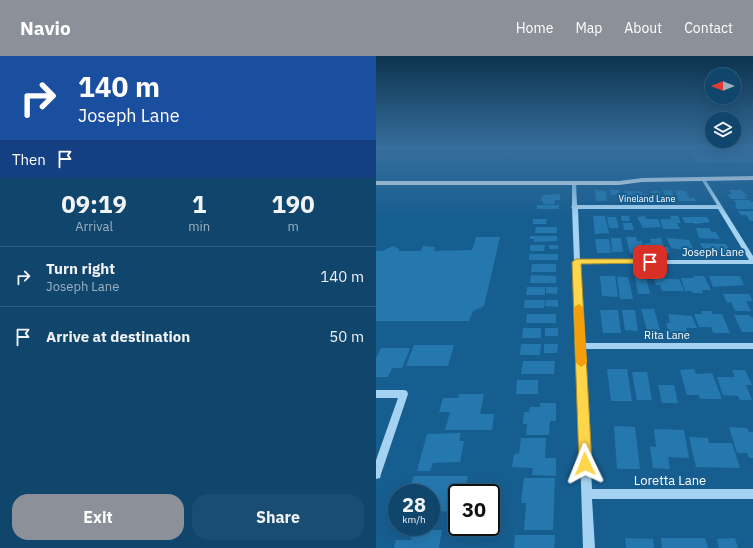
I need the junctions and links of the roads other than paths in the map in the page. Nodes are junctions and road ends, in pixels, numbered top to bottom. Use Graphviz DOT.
graph roads {
  1 [pos="376,177"];
  2 [pos="753,178"];
  3 [pos="703,179"];
  4 [pos="642,180"];
  5 [pos="376,183"];
  6 [pos="574,183"];
  7 [pos="574,207"];
  8 [pos="720,207"];
  9 [pos="753,261"];
  10 [pos="576,262"];
  11 [pos="580,346"];
  12 [pos="753,346"];
  13 [pos="376,394"];
  14 [pos="376,474"];
  15 [pos="586,494"];
  16 [pos="753,494"];
  17 [pos="589,548"];
  1 -- 4 [label="main road"];
  2 -- 3 [label="main road"];
  3 -- 4 [label="main road"];
  3 -- 8 [label="street"];
  4 -- 6 [label="main road"];
  5 -- 6 [label="main road"];
  6 -- 7 [label="street"];
  7 -- 8 [label="street, Vineland Lane"];
  7 -- 10 [label="street"];
  8 -- 9 [label="street"];
  9 -- 10 [label="street, Joseph Lane"];
  10 -- 11 [label="street"];
  11 -- 12 [label="street, Rita Lane"];
  11 -- 15 [label="street"];
  13 -- 14 [label="street"];
  15 -- 16 [label="street, Loretta Lane"];
  15 -- 17 [label="street"];
}
